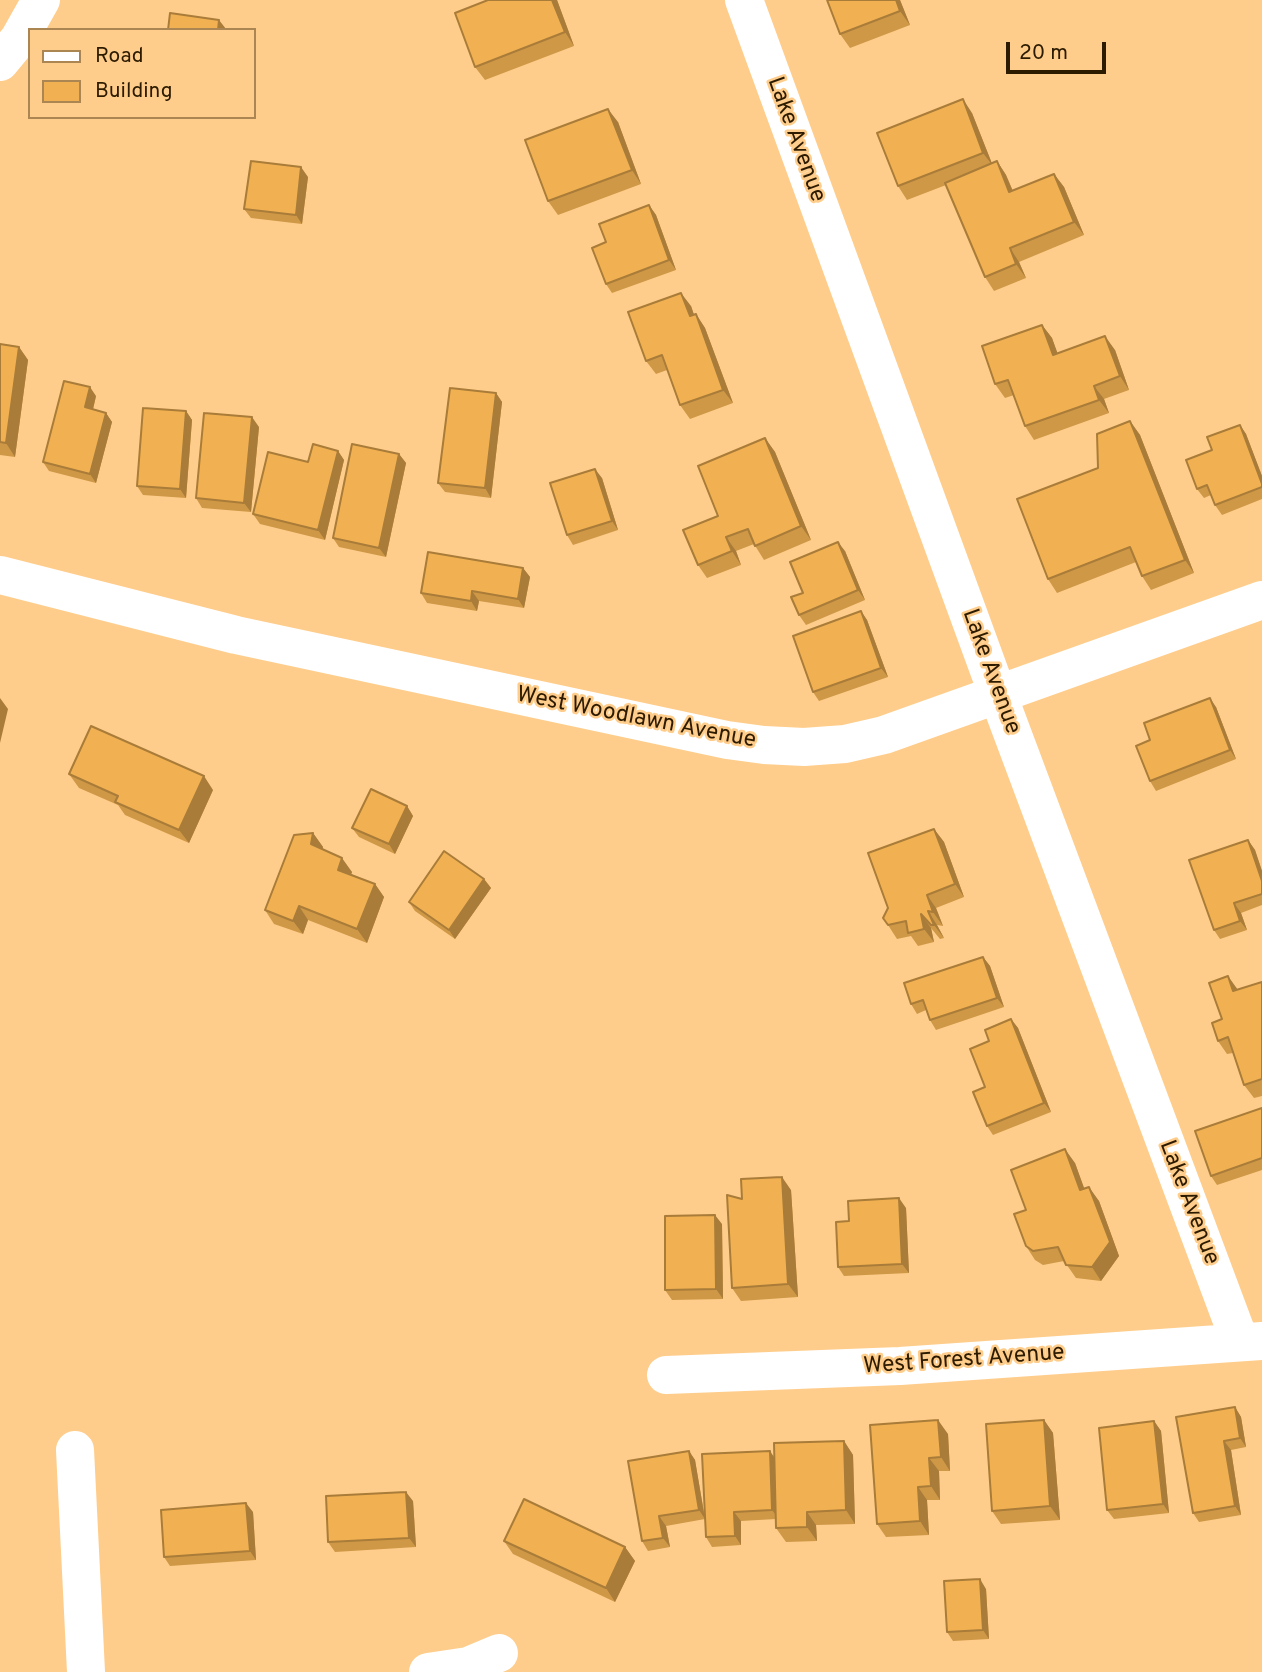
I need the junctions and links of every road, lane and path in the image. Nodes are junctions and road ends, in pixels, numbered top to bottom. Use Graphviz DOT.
graph roads {
  1 [pos="41,0"];
  2 [pos="744,0"];
  3 [pos="0,62"];
  4 [pos="0,575"];
  5 [pos="1262,600"];
  6 [pos="998,695"];
  7 [pos="1251,1341"];
  8 [pos="666,1376"];
  9 [pos="75,1450"];
  10 [pos="499,1653"];
  11 [pos="86,1672"];
  12 [pos="428,1672"];
  1 -- 3 [label="street"];
  2 -- 6 [label="street, Lake Avenue"];
  4 -- 6 [label="street, West Woodlawn Avenue"];
  5 -- 6 [label="street, West Woodlawn Avenue"];
  6 -- 7 [label="street, Lake Avenue"];
  7 -- 8 [label="street, West Forest Avenue"];
  9 -- 11 [label="street"];
  10 -- 12 [label="street"];
}
